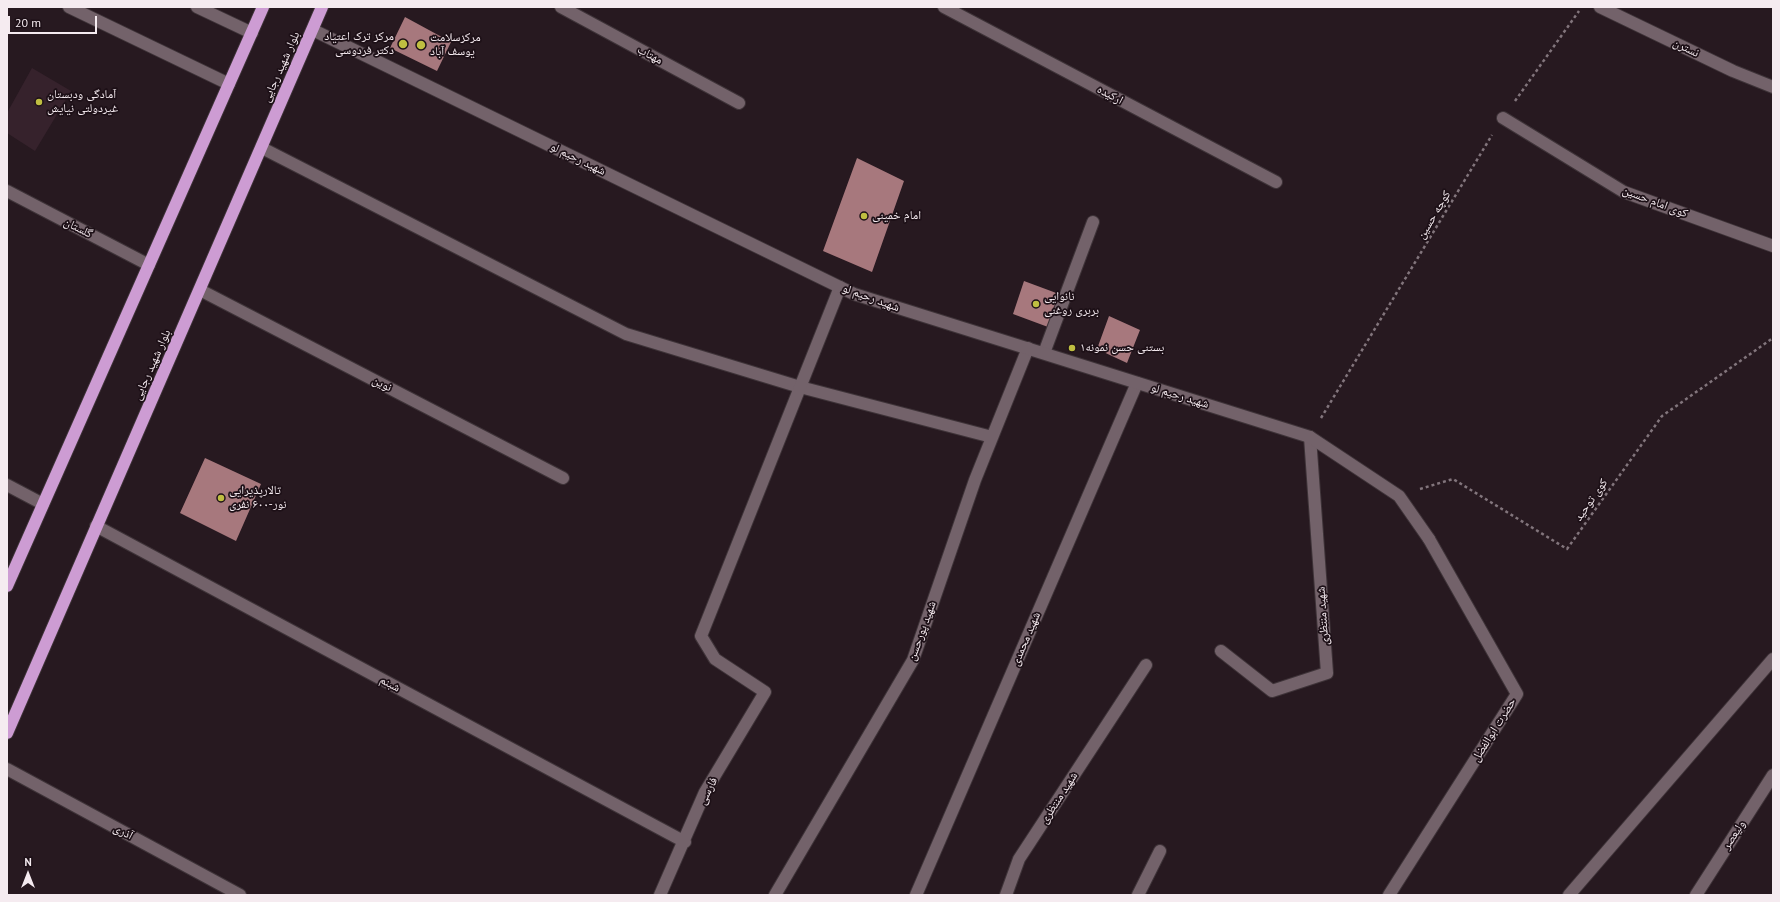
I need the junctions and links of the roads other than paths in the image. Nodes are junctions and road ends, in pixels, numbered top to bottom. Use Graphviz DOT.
graph roads {
  1 [pos="69,7"];
  2 [pos="197,7"];
  3 [pos="263,7"];
  4 [pos="322,7"];
  5 [pos="561,7"];
  6 [pos="944,7"];
  7 [pos="1600,7"];
  8 [pos="313,30"];
  9 [pos="252,33"];
  10 [pos="229,84"];
  11 [pos="1773,86"];
  12 [pos="739,103"];
  13 [pos="1503,118"];
  14 [pos="262,148"];
  15 [pos="1276,182"];
  16 [pos="7,191"];
  17 [pos="1093,222"];
  18 [pos="1773,246"];
  19 [pos="149,265"];
  20 [pos="840,287"];
  21 [pos="200,290"];
  22 [pos="1028,348"];
  23 [pos="1044,353"];
  24 [pos="1137,383"];
  25 [pos="800,387"];
  26 [pos="992,437"];
  27 [pos="1310,437"];
  28 [pos="563,478"];
  29 [pos="7,485"];
  30 [pos="43,504"];
  31 [pos="96,526"];
  32 [pos="1429,539"];
  33 [pos="7,586"];
  34 [pos="1221,652"];
  35 [pos="1773,659"];
  36 [pos="1146,665"];
  37 [pos="7,733"];
  38 [pos="7,769"];
  39 [pos="1773,775"];
  40 [pos="685,842"];
  41 [pos="1160,851"];
  42 [pos="240,895"];
  43 [pos="660,895"];
  44 [pos="775,895"];
  45 [pos="916,895"];
  46 [pos="1006,895"];
  47 [pos="1138,895"];
  48 [pos="1388,895"];
  49 [pos="1569,895"];
  50 [pos="1696,895"];
  1 -- 10 [label="street"];
  2 -- 9 [label="street"];
  3 -- 9 [label="highway"];
  4 -- 8 [label="highway, بلوار شهید رجایی"];
  5 -- 12 [label="street, مهتاب"];
  6 -- 15 [label="street, ارکیده"];
  7 -- 11 [label="street, نسترن"];
  8 -- 14 [label="highway, بلوار شهید رجایی"];
  8 -- 20 [label="street, شهید رحیم لو"];
  9 -- 10 [label="highway"];
  10 -- 19 [label="highway"];
  13 -- 18 [label="street, کوی امام حسین"];
  14 -- 21 [label="highway, بلوار شهید رجایی"];
  14 -- 25 [label="street"];
  16 -- 19 [label="street, گلستان"];
  17 -- 23 [label="street"];
  19 -- 30 [label="highway"];
  20 -- 22 [label="street, شهید رحیم لو"];
  20 -- 25 [label="street"];
  21 -- 28 [label="street, نوین"];
  21 -- 31 [label="highway, بلوار شهید رجایی"];
  22 -- 23 [label="street, شهید رحیم لو"];
  22 -- 26 [label="street, شهید پورحسن"];
  23 -- 24 [label="street, شهید رحیم لو"];
  24 -- 27 [label="street, شهید رحیم لو"];
  24 -- 45 [label="street, شهید محمدی"];
  25 -- 26 [label="street"];
  25 -- 40 [label="street, فارسی"];
  26 -- 44 [label="street, شهید پورحسن"];
  27 -- 32 [label="street, شهید رحیم لو"];
  27 -- 34 [label="street, شهید منتظری"];
  29 -- 30 [label="street"];
  30 -- 33 [label="highway"];
  31 -- 37 [label="highway, بلوار شهید رجایی"];
  31 -- 40 [label="street, شبنم"];
  32 -- 48 [label="street, حضرت ابوالفضل"];
  35 -- 49 [label="street"];
  36 -- 46 [label="street, شهید منتظری"];
  38 -- 42 [label="street, آذری"];
  39 -- 50 [label="street, ولیعصر"];
  40 -- 43 [label="street, فارسی"];
  41 -- 47 [label="street"];
}
